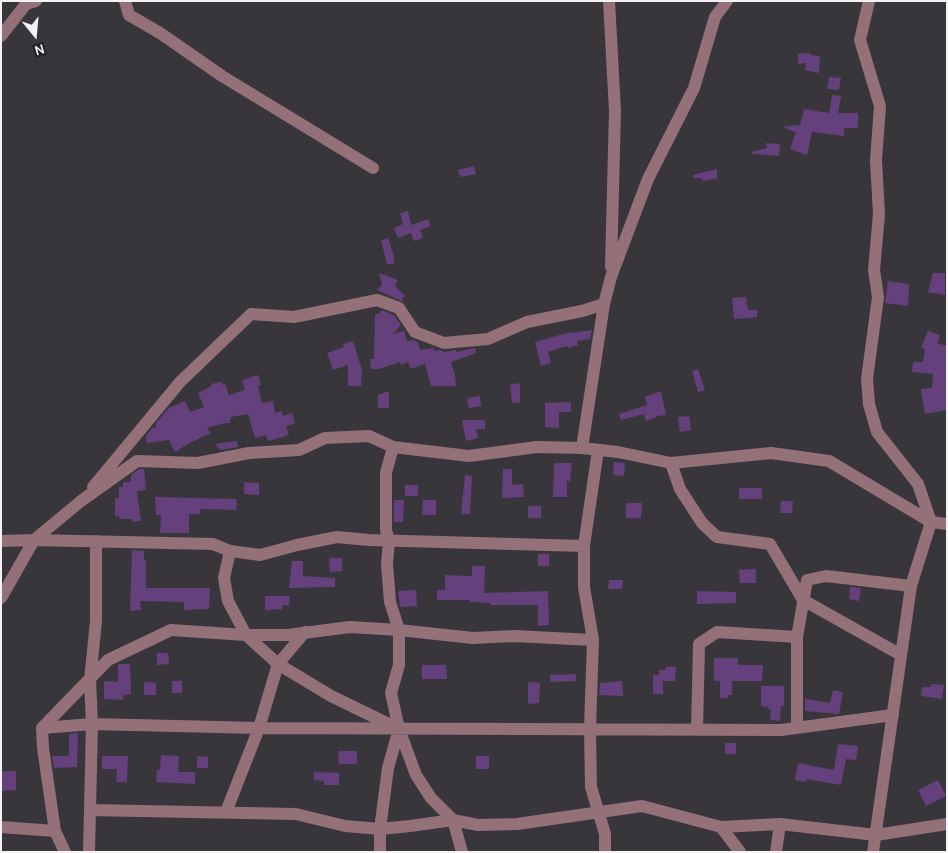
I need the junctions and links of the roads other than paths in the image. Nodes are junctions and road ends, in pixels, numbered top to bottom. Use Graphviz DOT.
graph roads {
  1 [pos="125,1"];
  2 [pos="609,1"];
  3 [pos="727,1"];
  4 [pos="869,1"];
  5 [pos="30,2"];
  6 [pos="1,36"];
  7 [pos="372,168"];
  8 [pos="610,277"];
  9 [pos="604,304"];
  10 [pos="393,447"];
  11 [pos="582,448"];
  12 [pos="598,450"];
  13 [pos="671,463"];
  14 [pos="82,501"];
  15 [pos="947,515"];
  16 [pos="931,522"];
  17 [pos="947,524"];
  18 [pos="34,540"];
  19 [pos="1,541"];
  20 [pos="96,541"];
  21 [pos="389,541"];
  22 [pos="584,546"];
  23 [pos="230,550"];
  24 [pos="911,586"];
  25 [pos="1,598"];
  26 [pos="803,600"];
  27 [pos="398,630"];
  28 [pos="305,632"];
  29 [pos="246,635"];
  30 [pos="797,637"];
  31 [pos="592,640"];
  32 [pos="901,656"];
  33 [pos="278,664"];
  34 [pos="90,680"];
  35 [pos="892,715"];
  36 [pos="92,724"];
  37 [pos="42,728"];
  38 [pos="259,728"];
  39 [pos="797,728"];
  40 [pos="399,729"];
  41 [pos="590,729"];
  42 [pos="697,730"];
  43 [pos="90,810"];
  44 [pos="226,812"];
  45 [pos="599,814"];
  46 [pos="453,820"];
  47 [pos="780,824"];
  48 [pos="947,824"];
  49 [pos="1,827"];
  50 [pos="721,827"];
  51 [pos="380,829"];
  52 [pos="55,831"];
  53 [pos="876,835"];
  54 [pos="65,852"];
  55 [pos="89,852"];
  56 [pos="380,852"];
  57 [pos="462,852"];
  58 [pos="605,852"];
  59 [pos="740,852"];
  60 [pos="776,852"];
  61 [pos="874,852"];
  1 -- 7 [label="street"];
  2 -- 8 [label="street"];
  3 -- 8 [label="street"];
  4 -- 16 [label="street"];
  5 -- 6 [label="street"];
  8 -- 9 [label="street"];
  9 -- 11 [label="street"];
  9 -- 14 [label="street"];
  10 -- 11 [label="street"];
  10 -- 14 [label="street"];
  10 -- 21 [label="street"];
  11 -- 12 [label="street"];
  12 -- 13 [label="street"];
  12 -- 22 [label="street"];
  13 -- 16 [label="street"];
  13 -- 26 [label="street"];
  14 -- 18 [label="street"];
  15 -- 16 [label="street"];
  16 -- 17 [label="street"];
  16 -- 24 [label="street"];
  18 -- 19 [label="street"];
  18 -- 20 [label="street"];
  18 -- 25 [label="street"];
  20 -- 23 [label="street"];
  20 -- 34 [label="street"];
  21 -- 22 [label="street"];
  21 -- 23 [label="street"];
  21 -- 27 [label="street"];
  22 -- 31 [label="street"];
  23 -- 29 [label="street"];
  24 -- 26 [label="street"];
  24 -- 32 [label="street"];
  26 -- 30 [label="street"];
  26 -- 32 [label="street"];
  27 -- 28 [label="street"];
  27 -- 31 [label="street"];
  27 -- 40 [label="street"];
  28 -- 29 [label="street"];
  28 -- 33 [label="street"];
  29 -- 33 [label="street"];
  29 -- 34 [label="street"];
  30 -- 39 [label="street"];
  30 -- 42 [label="street"];
  31 -- 41 [label="street"];
  32 -- 35 [label="street"];
  33 -- 38 [label="street"];
  33 -- 40 [label="street"];
  34 -- 36 [label="street"];
  34 -- 37 [label="street"];
  35 -- 39 [label="street"];
  35 -- 53 [label="street"];
  36 -- 37 [label="street"];
  36 -- 38 [label="street"];
  36 -- 43 [label="street"];
  37 -- 52 [label="street"];
  38 -- 40 [label="street"];
  38 -- 44 [label="street"];
  39 -- 42 [label="street"];
  40 -- 41 [label="street"];
  40 -- 46 [label="street"];
  40 -- 51 [label="street"];
  41 -- 42 [label="street"];
  41 -- 45 [label="street"];
  43 -- 44 [label="street"];
  43 -- 55 [label="street"];
  44 -- 51 [label="street"];
  45 -- 46 [label="street"];
  45 -- 50 [label="street"];
  45 -- 58 [label="street"];
  46 -- 51 [label="street"];
  46 -- 57 [label="street"];
  47 -- 50 [label="street"];
  47 -- 53 [label="street"];
  47 -- 60 [label="street"];
  48 -- 53 [label="street"];
  49 -- 52 [label="street"];
  50 -- 59 [label="street"];
  51 -- 56 [label="street"];
  52 -- 54 [label="street"];
  53 -- 61 [label="street"];
}
